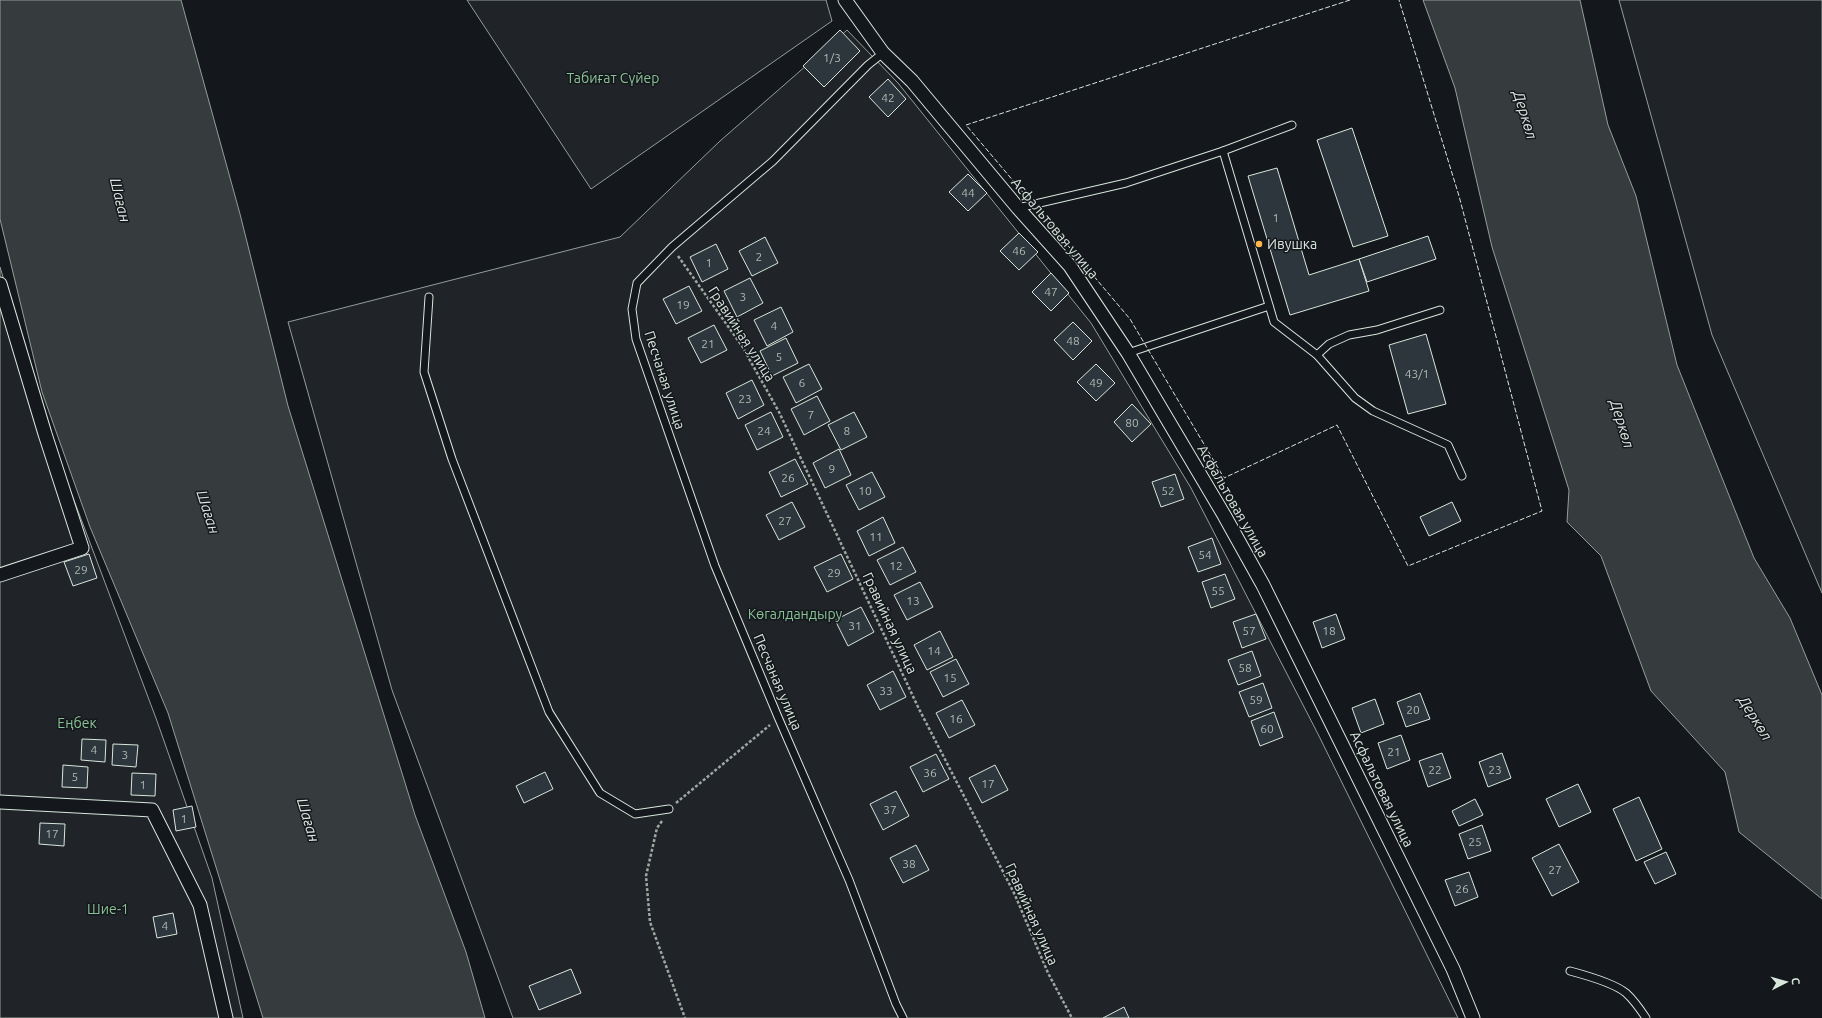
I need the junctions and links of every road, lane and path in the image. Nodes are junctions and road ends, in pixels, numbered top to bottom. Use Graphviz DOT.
graph roads {
  1 [pos="845,0"];
  2 [pos="882,52"];
  3 [pos="1292,125"];
  4 [pos="1222,151"];
  5 [pos="1018,208"];
  6 [pos="672,247"];
  7 [pos="0,284"];
  8 [pos="430,297"];
  9 [pos="1269,306"];
  10 [pos="1440,310"];
  11 [pos="1128,353"];
  12 [pos="1317,355"];
  13 [pos="1462,476"];
  14 [pos="0,575"];
  15 [pos="778,717"];
  16 [pos="0,802"];
  17 [pos="669,808"];
  18 [pos="1570,971"];
  19 [pos="226,1018"];
  20 [pos="685,1018"];
  21 [pos="903,1018"];
  22 [pos="1072,1018"];
  23 [pos="1473,1018"];
  24 [pos="1646,1018"];
  1 -- 2 [label="street, Асфальтовая улица"];
  2 -- 5 [label="street, Асфальтовая улица"];
  2 -- 6 [label="lane, Песчаная улица"];
  3 -- 4 [label="lane"];
  4 -- 5 [label="lane"];
  4 -- 9 [label="lane"];
  5 -- 11 [label="street, Асфальтовая улица"];
  6 -- 15 [label="lane, Песчаная улица"];
  6 -- 22 [label="path, Гравийная улица"];
  7 -- 14 [label="street"];
  8 -- 17 [label="lane"];
  9 -- 11 [label="lane"];
  9 -- 12 [label="lane"];
  10 -- 12 [label="lane"];
  11 -- 23 [label="street, Асфальтовая улица"];
  12 -- 13 [label="lane"];
  15 -- 17 [label="path"];
  15 -- 21 [label="lane, Песчаная улица"];
  16 -- 19 [label="street"];
  17 -- 20 [label="path"];
  18 -- 24 [label="lane"];
}
